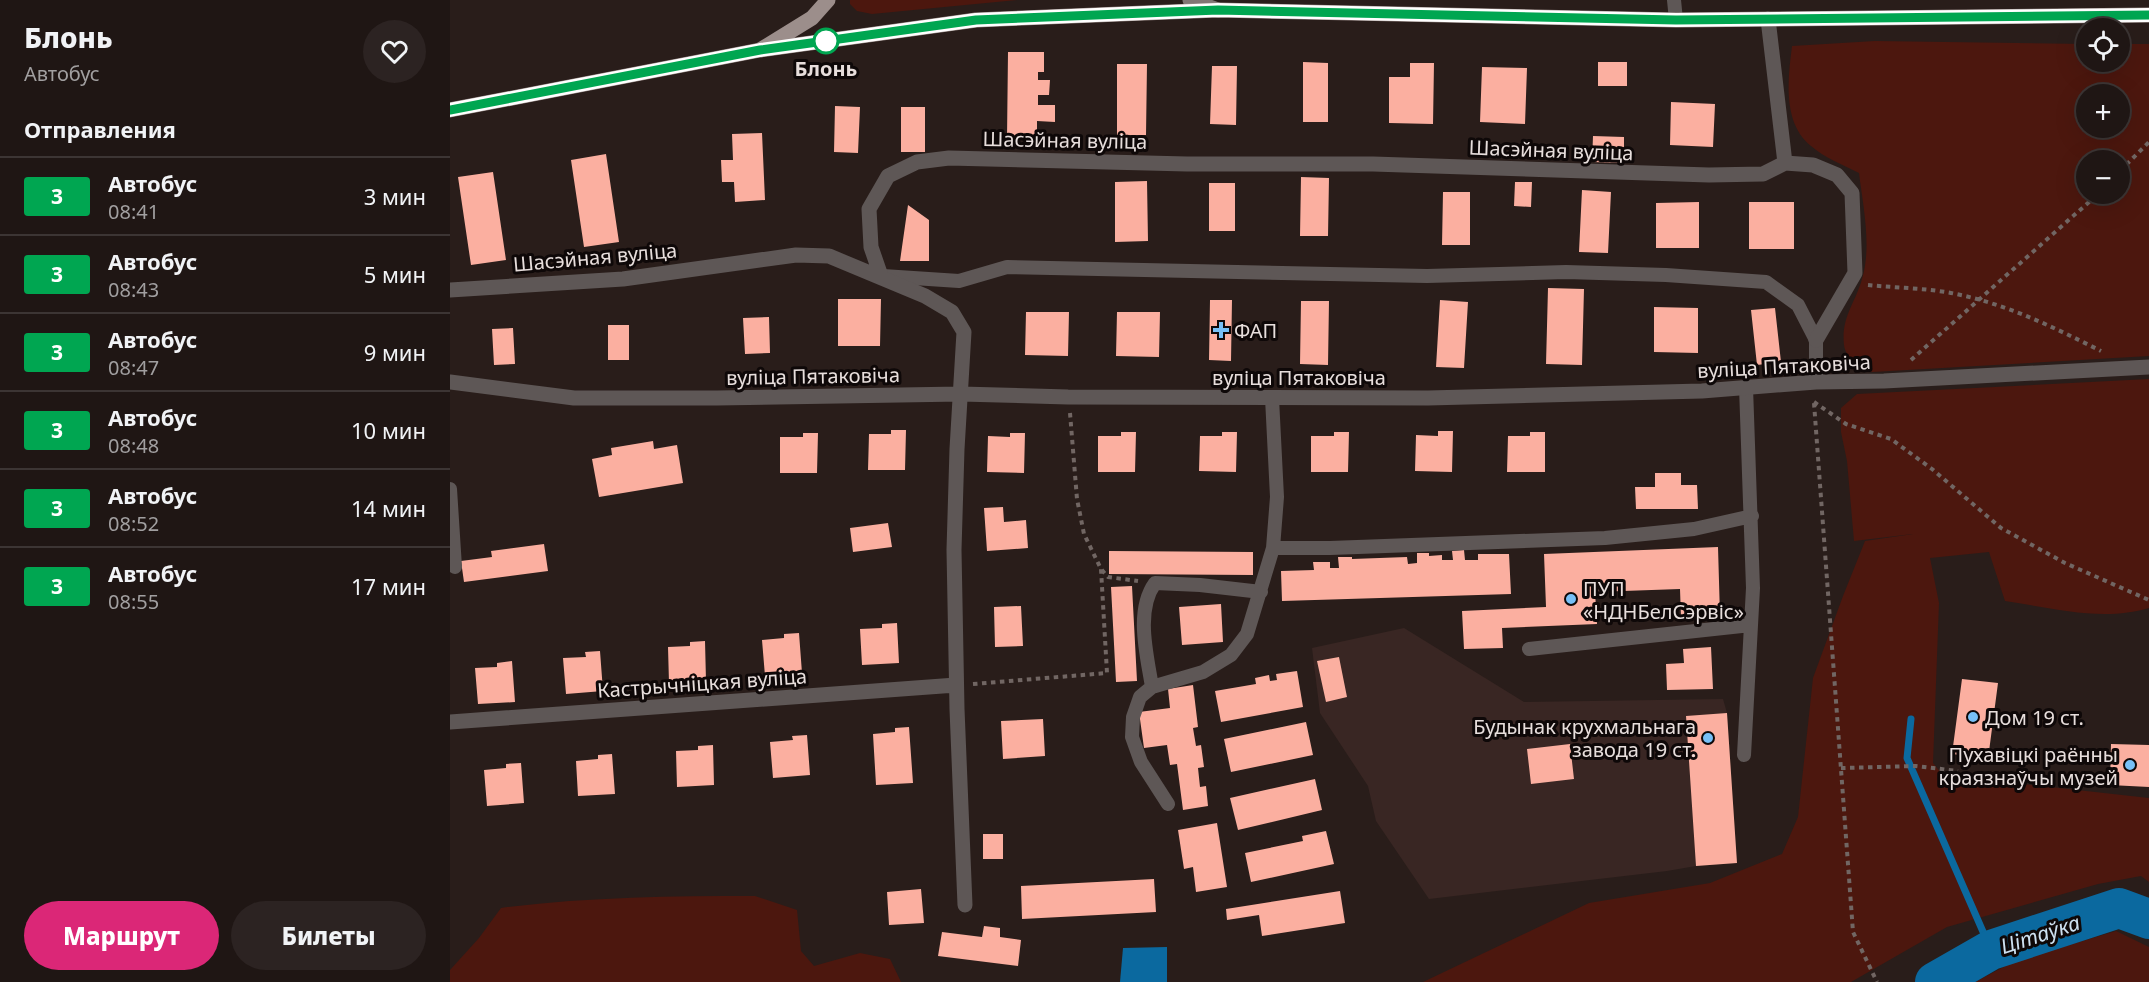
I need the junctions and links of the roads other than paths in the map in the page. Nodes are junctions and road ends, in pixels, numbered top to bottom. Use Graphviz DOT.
graph roads {
  1 [pos="828,0"];
  2 [pos="1190,0"];
  3 [pos="1674,0"];
  4 [pos="1218,10"];
  5 [pos="2149,15"];
  6 [pos="1768,19"];
  7 [pos="1676,20"];
  8 [pos="760,50"];
  9 [pos="450,110"];
  10 [pos="1785,163"];
  11 [pos="881,276"];
  12 [pos="450,290"];
  13 [pos="1816,340"];
  14 [pos="2149,367"];
  15 [pos="450,382"];
  16 [pos="1816,382"];
  17 [pos="1746,387"];
  18 [pos="961,394"];
  19 [pos="1272,398"];
  20 [pos="450,489"];
  21 [pos="1752,516"];
  22 [pos="1273,548"];
  23 [pos="456,567"];
  24 [pos="1261,592"];
  25 [pos="1751,625"];
  26 [pos="1529,649"];
  27 [pos="956,685"];
  28 [pos="1152,687"];
  29 [pos="450,722"];
  30 [pos="1744,755"];
  31 [pos="1168,804"];
  32 [pos="965,905"];
  1 -- 8 [label="main road"];
  2 -- 4 [label="main road"];
  3 -- 7 [label="lane"];
  4 -- 7 [label="main road"];
  4 -- 8 [label="main road"];
  5 -- 6 [label="main road"];
  6 -- 7 [label="main road"];
  6 -- 10 [label="street"];
  8 -- 9 [label="main road"];
  10 -- 11 [label="street, Шасэйная вуліца"];
  10 -- 13 [label="street"];
  11 -- 12 [label="street, Шасэйная вуліца"];
  11 -- 13 [label="lane"];
  11 -- 18 [label="street"];
  13 -- 16 [label="lane"];
  14 -- 16 [label="street, вуліца Пятаковіча"];
  15 -- 18 [label="street, вуліца Пятаковіча"];
  16 -- 17 [label="street, вуліца Пятаковіча"];
  17 -- 19 [label="street, вуліца Пятаковіча"];
  17 -- 21 [label="lane"];
  18 -- 19 [label="street, вуліца Пятаковіча"];
  18 -- 27 [label="street"];
  19 -- 22 [label="lane"];
  20 -- 23 [label="lane"];
  21 -- 22 [label="lane"];
  21 -- 25 [label="lane"];
  22 -- 24 [label="lane"];
  24 -- 28 [label="lane"];
  24 -- 28 [label="lane"];
  25 -- 26 [label="lane"];
  25 -- 30 [label="lane"];
  27 -- 29 [label="street, Кастрычніцкая вуліца"];
  27 -- 32 [label="street"];
  28 -- 31 [label="lane"];
}
